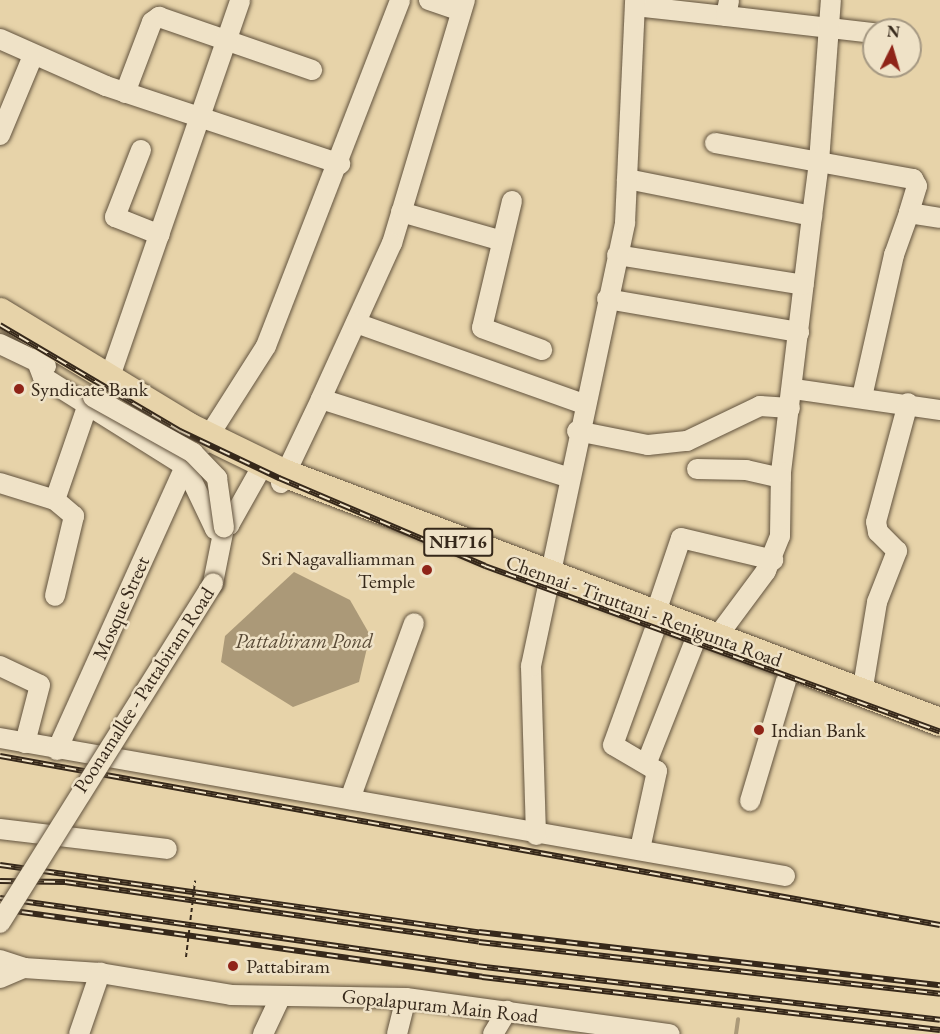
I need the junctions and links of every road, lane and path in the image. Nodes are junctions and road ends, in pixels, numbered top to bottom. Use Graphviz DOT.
graph roads {
  1 [pos="240,0"];
  2 [pos="400,0"];
  3 [pos="429,0"];
  4 [pos="831,0"];
  5 [pos="635,3"];
  6 [pos="463,5"];
  7 [pos="727,8"];
  8 [pos="829,27"];
  9 [pos="862,31"];
  10 [pos="0,39"];
  11 [pos="226,43"];
  12 [pos="32,58"];
  13 [pos="312,70"];
  14 [pos="125,93"];
  15 [pos="8,95"];
  16 [pos="202,119"];
  17 [pos="0,135"];
  18 [pos="715,143"];
  19 [pos="141,150"];
  20 [pos="819,162"];
  21 [pos="340,164"];
  22 [pos="627,179"];
  23 [pos="512,201"];
  24 [pos="401,212"];
  25 [pos="909,213"];
  26 [pos="812,216"];
  27 [pos="940,218"];
  28 [pos="160,235"];
  29 [pos="502,241"];
  30 [pos="617,255"];
  31 [pos="804,285"];
  32 [pos="607,299"];
  33 [pos="0,312"];
  34 [pos="356,323"];
  35 [pos="0,330"];
  36 [pos="799,332"];
  37 [pos="0,344"];
  38 [pos="542,350"];
  39 [pos="99,393"];
  40 [pos="862,397"];
  41 [pos="792,398"];
  42 [pos="321,399"];
  43 [pos="908,403"];
  44 [pos="583,404"];
  45 [pos="940,410"];
  46 [pos="577,431"];
  47 [pos="199,449"];
  48 [pos="697,469"];
  49 [pos="272,473"];
  50 [pos="567,477"];
  51 [pos="781,478"];
  52 [pos="0,483"];
  53 [pos="55,500"];
  54 [pos="773,560"];
  55 [pos="544,584"];
  56 [pos="55,596"];
  57 [pos="414,623"];
  58 [pos="655,623"];
  59 [pos="705,642"];
  60 [pos="0,666"];
  61 [pos="786,681"];
  62 [pos="862,693"];
  63 [pos="940,722"];
  64 [pos="0,738"];
  65 [pos="940,740"];
  66 [pos="25,743"];
  67 [pos="57,750"];
  68 [pos="647,762"];
  69 [pos="350,799"];
  70 [pos="750,801"];
  71 [pos="0,829"];
  72 [pos="536,835"];
  73 [pos="167,849"];
  74 [pos="640,849"];
  75 [pos="785,876"];
  76 [pos="195,881"];
  77 [pos="0,923"];
  78 [pos="186,957"];
  79 [pos="0,960"];
  80 [pos="24,968"];
  81 [pos="100,973"];
  82 [pos="0,978"];
  83 [pos="281,996"];
  84 [pos="406,998"];
  85 [pos="507,1011"];
  86 [pos="601,1029"];
  87 [pos="79,1034"];
  88 [pos="263,1034"];
  89 [pos="398,1034"];
  90 [pos="493,1034"];
  91 [pos="667,1034"];
  1 -- 11 [label="street"];
  2 -- 21 [label="street, Mosque Street"];
  3 -- 6 [label="street"];
  4 -- 8 [label="street"];
  5 -- 7 [label="street"];
  5 -- 22 [label="street"];
  6 -- 24 [label="street"];
  7 -- 8 [label="street"];
  8 -- 9 [label="street"];
  8 -- 20 [label="street"];
  10 -- 12 [label="street"];
  11 -- 13 [label="street"];
  11 -- 14 [label="street"];
  11 -- 16 [label="street"];
  12 -- 14 [label="street"];
  12 -- 15 [label="street"];
  14 -- 16 [label="street"];
  15 -- 17 [label="street"];
  16 -- 21 [label="street"];
  16 -- 28 [label="street"];
  18 -- 20 [label="street"];
  19 -- 28 [label="street"];
  20 -- 25 [label="street"];
  20 -- 26 [label="street"];
  21 -- 47 [label="street, Mosque Street"];
  22 -- 26 [label="street"];
  22 -- 30 [label="street"];
  23 -- 29 [label="street"];
  24 -- 29 [label="street"];
  24 -- 34 [label="street"];
  25 -- 27 [label="street"];
  25 -- 40 [label="street"];
  26 -- 31 [label="street"];
  28 -- 39 [label="street"];
  29 -- 38 [label="street"];
  30 -- 31 [label="street"];
  30 -- 32 [label="street"];
  31 -- 36 [label="street"];
  32 -- 36 [label="street"];
  32 -- 44 [label="street"];
  33 -- 39 [label="highway, Chennai - Tiruttani - Renigunta Road / NH716"];
  34 -- 42 [label="street"];
  34 -- 44 [label="street"];
  35 -- 39 [label="highway, Chennai - Tiruttani - Renigunta Road / NH716"];
  36 -- 41 [label="street"];
  37 -- 39 [label="street, Poonamallee - Pattabiram Road"];
  39 -- 47 [label="highway, Chennai - Tiruttani - Renigunta Road / NH716"];
  39 -- 53 [label="street"];
  39 -- 77 [label="street, Poonamallee - Pattabiram Road, bridge"];
  40 -- 41 [label="street"];
  40 -- 43 [label="street"];
  41 -- 46 [label="street"];
  41 -- 51 [label="street"];
  42 -- 49 [label="street"];
  42 -- 50 [label="street"];
  43 -- 45 [label="street"];
  43 -- 62 [label="street"];
  44 -- 46 [label="street"];
  46 -- 50 [label="street"];
  47 -- 49 [label="highway, Chennai - Tiruttani - Renigunta Road / NH716"];
  47 -- 49 [label="street"];
  47 -- 67 [label="street, Mosque Street"];
  48 -- 51 [label="street"];
  49 -- 55 [label="highway, Chennai - Tiruttani - Renigunta Road / NH716"];
  50 -- 55 [label="street"];
  51 -- 54 [label="street"];
  52 -- 53 [label="street"];
  53 -- 56 [label="street"];
  54 -- 58 [label="street"];
  54 -- 59 [label="street"];
  55 -- 58 [label="highway, Chennai - Tiruttani - Renigunta Road / NH716"];
  55 -- 72 [label="street"];
  57 -- 69 [label="street"];
  58 -- 59 [label="highway, Chennai - Tiruttani - Renigunta Road / NH716"];
  58 -- 68 [label="street"];
  59 -- 61 [label="highway, Chennai - Tiruttani - Renigunta Road / NH716"];
  59 -- 62 [label="highway, Chennai - Tiruttani - Renigunta Road / NH716"];
  59 -- 68 [label="street"];
  60 -- 66 [label="street"];
  61 -- 65 [label="highway, Chennai - Tiruttani - Renigunta Road / NH716"];
  61 -- 70 [label="street"];
  62 -- 63 [label="highway, Chennai - Tiruttani - Renigunta Road / NH716"];
  64 -- 66 [label="street"];
  66 -- 67 [label="street"];
  67 -- 69 [label="street"];
  68 -- 74 [label="street"];
  69 -- 72 [label="street"];
  71 -- 73 [label="street"];
  72 -- 74 [label="street"];
  74 -- 75 [label="street"];
  76 -- 78 [label="path, bridge"];
  79 -- 80 [label="street"];
  80 -- 81 [label="street, Gopalapuram Main Road"];
  80 -- 82 [label="street"];
  81 -- 83 [label="street, Gopalapuram Main Road"];
  81 -- 87 [label="street"];
  83 -- 84 [label="street, Gopalapuram Main Road"];
  83 -- 88 [label="street"];
  84 -- 85 [label="street, Gopalapuram Main Road"];
  84 -- 89 [label="street"];
  85 -- 86 [label="street, Gopalapuram Main Road"];
  85 -- 90 [label="street"];
  86 -- 91 [label="street, Gopalapuram Main Road"];
}
